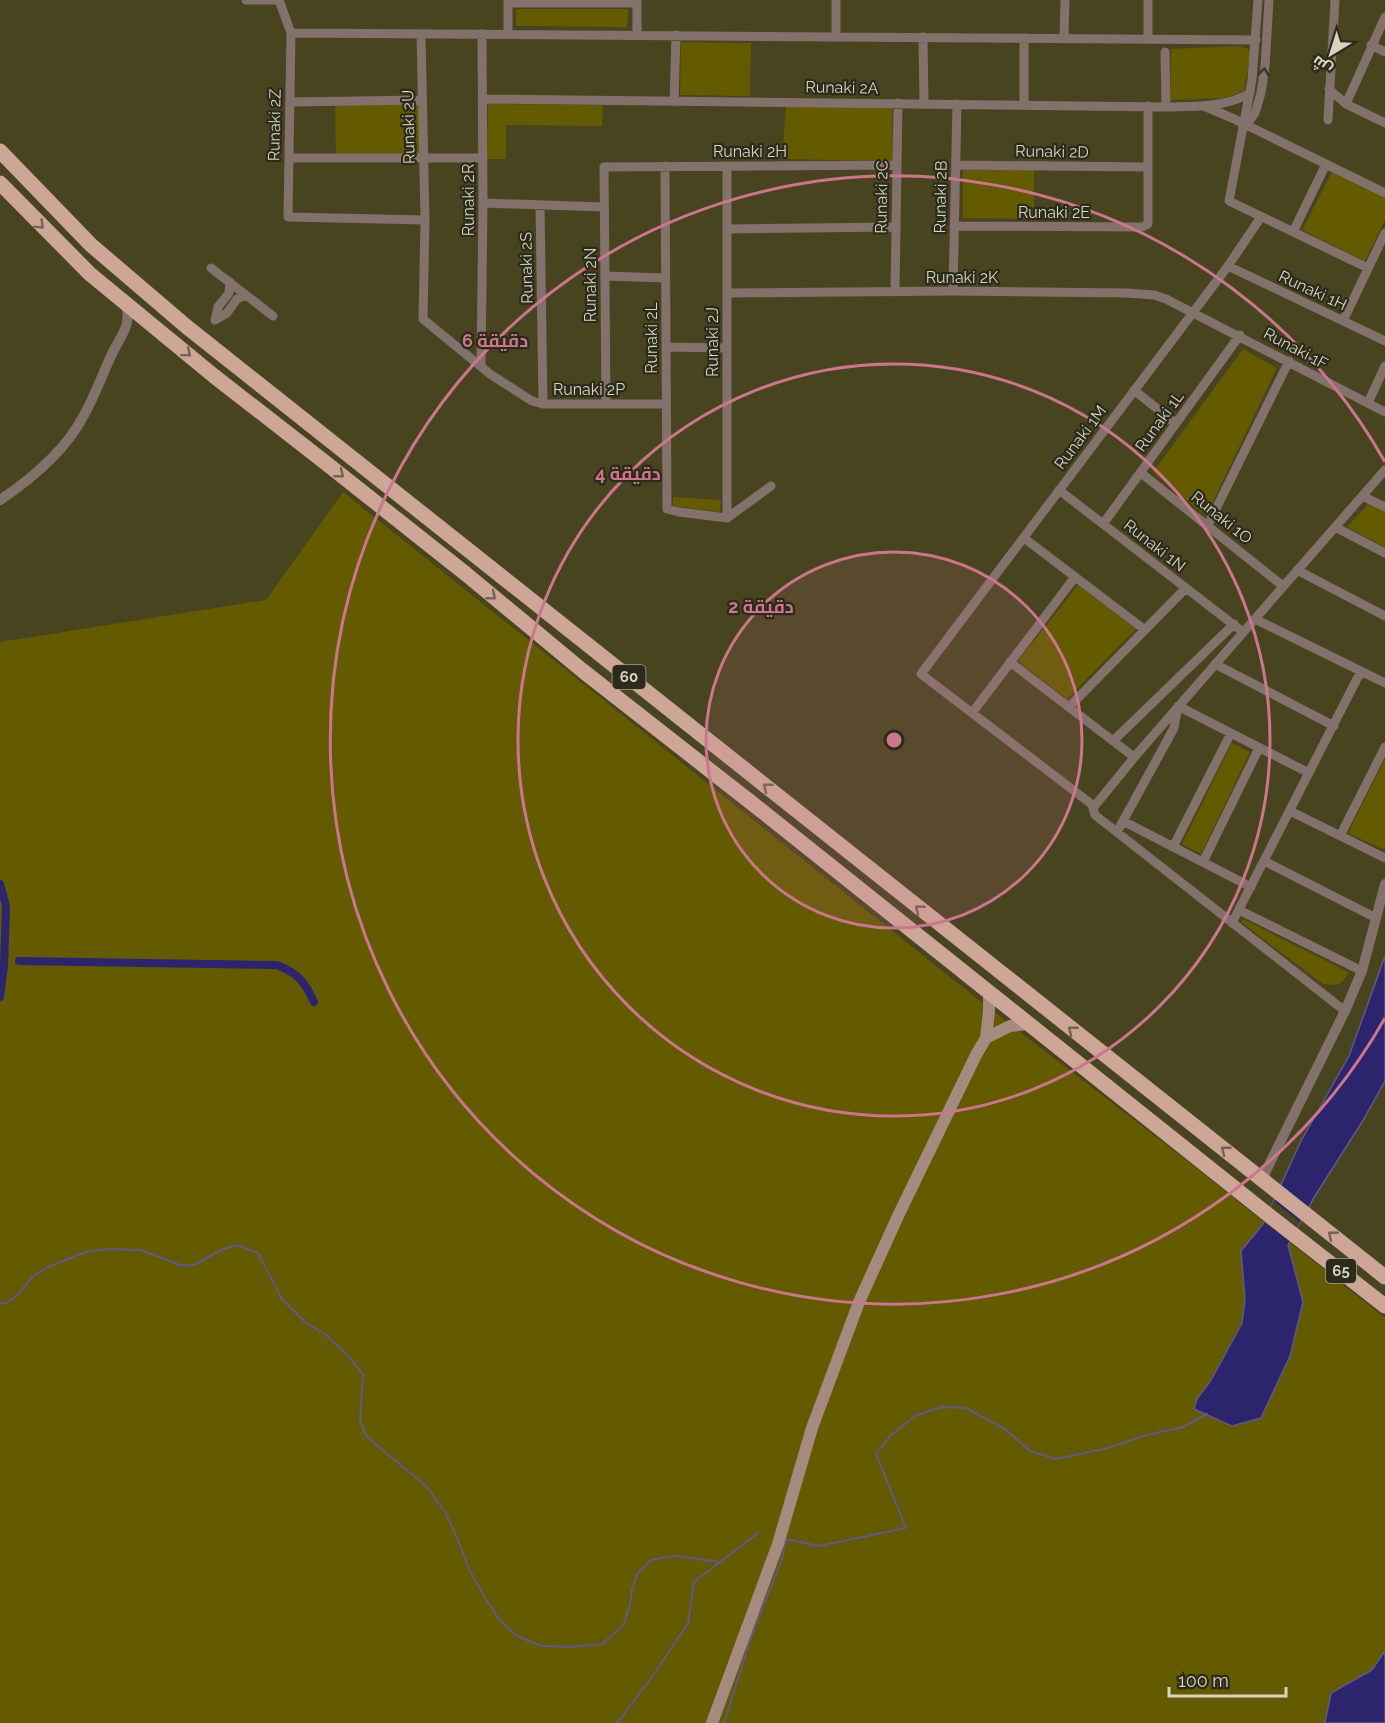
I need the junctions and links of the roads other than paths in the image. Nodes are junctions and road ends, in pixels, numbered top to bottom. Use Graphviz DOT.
graph roads {
  1 [pos="246,0"];
  2 [pos="279,0"];
  3 [pos="836,0"];
  4 [pos="1065,0"];
  5 [pos="1148,0"];
  6 [pos="1258,0"];
  7 [pos="1269,0"];
  8 [pos="1335,0"];
  9 [pos="637,1"];
  10 [pos="508,2"];
  11 [pos="573,2"];
  12 [pos="1385,17"];
  13 [pos="291,33"];
  14 [pos="422,33"];
  15 [pos="482,34"];
  16 [pos="508,34"];
  17 [pos="637,35"];
  18 [pos="676,35"];
  19 [pos="836,37"];
  20 [pos="923,37"];
  21 [pos="1024,38"];
  22 [pos="1064,38"];
  23 [pos="1148,39"];
  24 [pos="1256,40"];
  25 [pos="1371,45"];
  26 [pos="1165,52"];
  27 [pos="1385,52"];
  28 [pos="1329,89"];
  29 [pos="1250,93"];
  30 [pos="423,99"];
  31 [pos="482,99"];
  32 [pos="290,102"];
  33 [pos="674,102"];
  34 [pos="898,103"];
  35 [pos="924,103"];
  36 [pos="957,104"];
  37 [pos="1024,104"];
  38 [pos="1346,104"];
  39 [pos="1148,106"];
  40 [pos="1201,106"];
  41 [pos="1166,107"];
  42 [pos="1328,120"];
  43 [pos="1385,123"];
  44 [pos="1243,124"];
  45 [pos="0,151"];
  46 [pos="289,158"];
  47 [pos="424,158"];
  48 [pos="483,158"];
  49 [pos="1326,164"];
  50 [pos="897,165"];
  51 [pos="956,165"];
  52 [pos="665,166"];
  53 [pos="727,166"];
  54 [pos="604,167"];
  55 [pos="1148,167"];
  56 [pos="0,183"];
  57 [pos="1385,193"];
  58 [pos="483,202"];
  59 [pos="540,205"];
  60 [pos="604,207"];
  61 [pos="1261,217"];
  62 [pos="425,220"];
  63 [pos="954,226"];
  64 [pos="896,227"];
  65 [pos="727,229"];
  66 [pos="1293,232"];
  67 [pos="1385,234"];
  68 [pos="107,259"];
  69 [pos="1228,266"];
  70 [pos="211,268"];
  71 [pos="1368,268"];
  72 [pos="90,274"];
  73 [pos="605,276"];
  74 [pos="665,278"];
  75 [pos="230,282"];
  76 [pos="953,291"];
  77 [pos="895,292"];
  78 [pos="727,293"];
  79 [pos="246,295"];
  80 [pos="126,304"];
  81 [pos="1193,312"];
  82 [pos="273,316"];
  83 [pos="1343,321"];
  84 [pos="151,324"];
  85 [pos="124,333"];
  86 [pos="1240,335"];
  87 [pos="1385,341"];
  88 [pos="666,347"];
  89 [pos="727,348"];
  90 [pos="1289,361"];
  91 [pos="481,366"];
  92 [pos="1385,366"];
  93 [pos="1134,390"];
  94 [pos="606,403"];
  95 [pos="1368,403"];
  96 [pos="543,404"];
  97 [pos="666,404"];
  98 [pos="1385,412"];
  99 [pos="1176,424"];
  100 [pos="1385,470"];
  101 [pos="1141,473"];
  102 [pos="771,486"];
  103 [pos="1059,490"];
  104 [pos="1362,496"];
  105 [pos="0,500"];
  106 [pos="1385,507"];
  107 [pos="727,518"];
  108 [pos="1103,524"];
  109 [pos="1208,525"];
  110 [pos="1335,527"];
  111 [pos="1024,538"];
  112 [pos="1385,553"];
  113 [pos="1297,570"];
  114 [pos="1075,577"];
  115 [pos="1283,586"];
  116 [pos="1186,588"];
  117 [pos="1385,616"];
  118 [pos="1255,619"];
  119 [pos="1233,624"];
  120 [pos="1144,630"];
  121 [pos="1243,632"];
  122 [pos="1010,662"];
  123 [pos="1215,664"];
  124 [pos="1361,671"];
  125 [pos="1385,683"];
  126 [pos="1178,706"];
  127 [pos="1069,707"];
  128 [pos="972,713"];
  129 [pos="687,723"];
  130 [pos="1334,726"];
  131 [pos="1230,733"];
  132 [pos="673,741"];
  133 [pos="1113,741"];
  134 [pos="1385,747"];
  135 [pos="1259,748"];
  136 [pos="1134,757"];
  137 [pos="1310,773"];
  138 [pos="1094,806"];
  139 [pos="1290,811"];
  140 [pos="1123,821"];
  141 [pos="1117,832"];
  142 [pos="1340,836"];
  143 [pos="1173,847"];
  144 [pos="1385,858"];
  145 [pos="1264,861"];
  146 [pos="1203,862"];
  147 [pos="1385,884"];
  148 [pos="1251,887"];
  149 [pos="1239,910"];
  150 [pos="1376,918"];
  151 [pos="1232,923"];
  152 [pos="1362,971"];
  153 [pos="989,993"];
  154 [pos="1346,1011"];
  155 [pos="1028,1024"];
  156 [pos="986,1038"];
  157 [pos="1267,1183"];
  158 [pos="1269,1216"];
  159 [pos="1385,1277"];
  160 [pos="1385,1306"];
  161 [pos="712,1723"];
  1 -- 2 [label="street"];
  2 -- 13 [label="street"];
  3 -- 19 [label="street"];
  4 -- 22 [label="street"];
  5 -- 23 [label="street"];
  6 -- 24 [label="street"];
  44 -- 7 [label="street, one-way"];
  8 -- 28 [label="street"];
  9 -- 11 [label="street"];
  9 -- 17 [label="street"];
  10 -- 11 [label="street"];
  10 -- 16 [label="street"];
  12 -- 25 [label="street"];
  13 -- 14 [label="street"];
  13 -- 32 [label="street, Runaki 2Z"];
  14 -- 15 [label="street"];
  14 -- 30 [label="street, Runaki 2U"];
  15 -- 16 [label="street"];
  15 -- 31 [label="street, Runaki 2R"];
  16 -- 17 [label="street"];
  17 -- 18 [label="street"];
  18 -- 19 [label="street"];
  18 -- 33 [label="street"];
  19 -- 20 [label="street"];
  20 -- 21 [label="street"];
  20 -- 35 [label="street"];
  21 -- 22 [label="street"];
  21 -- 37 [label="street"];
  22 -- 23 [label="street"];
  23 -- 24 [label="street"];
  24 -- 29 [label="street"];
  25 -- 27 [label="street"];
  25 -- 38 [label="street"];
  26 -- 41 [label="street"];
  28 -- 38 [label="street"];
  28 -- 42 [label="street"];
  29 -- 40 [label="street, Runaki 2A"];
  29 -- 44 [label="street"];
  30 -- 32 [label="street"];
  30 -- 47 [label="street, Runaki 2U"];
  31 -- 33 [label="street, Runaki 2A"];
  31 -- 48 [label="street, Runaki 2R"];
  32 -- 46 [label="street, Runaki 2Z"];
  33 -- 34 [label="street, Runaki 2A"];
  34 -- 35 [label="street, Runaki 2A"];
  34 -- 50 [label="street, Runaki 2C"];
  35 -- 36 [label="street, Runaki 2A"];
  36 -- 37 [label="street, Runaki 2A"];
  36 -- 51 [label="street, Runaki 2B"];
  37 -- 39 [label="street, Runaki 2A"];
  38 -- 43 [label="street"];
  39 -- 41 [label="street, Runaki 2A"];
  39 -- 55 [label="street"];
  40 -- 41 [label="street, Runaki 2A"];
  40 -- 44 [label="street"];
  44 -- 49 [label="street"];
  44 -- 61 [label="street"];
  45 -- 68 [label="highway, 60"];
  46 -- 47 [label="street"];
  46 -- 62 [label="street, Runaki 2Z"];
  47 -- 48 [label="street"];
  47 -- 62 [label="street, Runaki 2U"];
  48 -- 58 [label="street, Runaki 2R"];
  49 -- 57 [label="street"];
  49 -- 66 [label="street"];
  50 -- 53 [label="street, Runaki 2H"];
  50 -- 64 [label="street, Runaki 2C"];
  51 -- 55 [label="street, Runaki 2D"];
  51 -- 63 [label="street, Runaki 2B"];
  52 -- 53 [label="street, Runaki 2H"];
  52 -- 54 [label="street, Runaki 2H"];
  52 -- 74 [label="street, Runaki 2L"];
  53 -- 65 [label="street, Runaki 2J"];
  54 -- 60 [label="street, Runaki 2N"];
  55 -- 63 [label="street, Runaki 2E"];
  56 -- 72 [label="highway, 60, one-way"];
  58 -- 59 [label="street"];
  58 -- 91 [label="street, Runaki 2R"];
  59 -- 60 [label="street"];
  59 -- 96 [label="street, Runaki 2S"];
  60 -- 73 [label="street, Runaki 2N"];
  61 -- 66 [label="street"];
  61 -- 69 [label="street, Runaki 1M"];
  62 -- 91 [label="street, Runaki 2P"];
  63 -- 76 [label="street, Runaki 2B"];
  64 -- 65 [label="street"];
  64 -- 77 [label="street, Runaki 2C"];
  65 -- 78 [label="street, Runaki 2J"];
  66 -- 71 [label="street"];
  67 -- 71 [label="street"];
  68 -- 72 [label="highway"];
  68 -- 129 [label="highway, 60"];
  69 -- 81 [label="street, Runaki 1M"];
  69 -- 83 [label="street, Runaki 1H"];
  70 -- 75 [label="street"];
  71 -- 83 [label="street"];
  72 -- 80 [label="highway, 60"];
  73 -- 74 [label="street"];
  73 -- 94 [label="street, Runaki 2N"];
  74 -- 88 [label="street, Runaki 2L"];
  75 -- 79 [label="street"];
  75 -- 79 [label="street"];
  76 -- 77 [label="street, Runaki 2K"];
  76 -- 81 [label="street, Runaki 2K"];
  77 -- 78 [label="street, Runaki 2K"];
  78 -- 89 [label="street, Runaki 2J"];
  79 -- 82 [label="street"];
  80 -- 84 [label="highway, 60"];
  80 -- 85 [label="street"];
  81 -- 86 [label="street, Runaki 1F"];
  81 -- 93 [label="street, Runaki 1M"];
  83 -- 87 [label="street, Runaki 1H"];
  84 -- 85 [label="street"];
  84 -- 132 [label="highway, 60, one-way"];
  85 -- 105 [label="street"];
  86 -- 90 [label="street, Runaki 1F"];
  86 -- 99 [label="street, Runaki 1L"];
  88 -- 89 [label="street"];
  88 -- 97 [label="street, Runaki 2L"];
  89 -- 107 [label="street, Runaki 2J"];
  90 -- 95 [label="street, Runaki 1F"];
  90 -- 109 [label="street"];
  91 -- 96 [label="street, Runaki 2P"];
  92 -- 95 [label="street"];
  93 -- 99 [label="street"];
  93 -- 103 [label="street, Runaki 1M"];
  94 -- 96 [label="street, Runaki 2P"];
  94 -- 97 [label="street, Runaki 2P"];
  95 -- 98 [label="street, Runaki 1F"];
  97 -- 107 [label="street, Runaki 2L"];
  99 -- 101 [label="street, Runaki 1L"];
  100 -- 104 [label="street"];
  101 -- 108 [label="street, Runaki 1L"];
  101 -- 109 [label="street, Runaki 1O"];
  102 -- 107 [label="street"];
  103 -- 108 [label="street, Runaki 1N"];
  103 -- 111 [label="street, Runaki 1M"];
  104 -- 106 [label="street"];
  104 -- 110 [label="street"];
  108 -- 116 [label="street, Runaki 1N"];
  109 -- 115 [label="street, Runaki 1O"];
  110 -- 112 [label="street"];
  110 -- 113 [label="street"];
  111 -- 114 [label="street"];
  111 -- 128 [label="street, Runaki 1M"];
  113 -- 115 [label="street"];
  113 -- 117 [label="street"];
  114 -- 120 [label="street"];
  114 -- 122 [label="street"];
  115 -- 118 [label="street"];
  116 -- 119 [label="street, Runaki 1N"];
  116 -- 120 [label="street"];
  118 -- 121 [label="street"];
  118 -- 124 [label="street"];
  119 -- 121 [label="street, Runaki 1N"];
  119 -- 133 [label="street"];
  120 -- 127 [label="street"];
  121 -- 123 [label="street"];
  122 -- 127 [label="street"];
  122 -- 128 [label="street"];
  123 -- 126 [label="street"];
  123 -- 130 [label="street"];
  124 -- 125 [label="street"];
  124 -- 130 [label="street"];
  126 -- 131 [label="street"];
  126 -- 136 [label="street"];
  126 -- 140 [label="street"];
  127 -- 133 [label="street"];
  128 -- 138 [label="street"];
  129 -- 132 [label="highway"];
  157 -- 129 [label="highway, 60, one-way"];
  130 -- 137 [label="street"];
  131 -- 135 [label="street"];
  131 -- 143 [label="street"];
  132 -- 153 [label="highway, 60"];
  133 -- 136 [label="street"];
  134 -- 142 [label="street"];
  135 -- 137 [label="street"];
  135 -- 146 [label="street"];
  136 -- 138 [label="street"];
  137 -- 139 [label="street"];
  138 -- 141 [label="street"];
  139 -- 142 [label="street"];
  139 -- 145 [label="street"];
  140 -- 141 [label="street"];
  140 -- 143 [label="street"];
  141 -- 151 [label="street"];
  142 -- 144 [label="street"];
  143 -- 146 [label="street"];
  145 -- 148 [label="street"];
  145 -- 150 [label="street"];
  146 -- 148 [label="street"];
  147 -- 150 [label="street"];
  148 -- 149 [label="street"];
  149 -- 151 [label="street"];
  149 -- 152 [label="street"];
  150 -- 152 [label="street"];
  151 -- 154 [label="street"];
  152 -- 154 [label="street"];
  153 -- 155 [label="highway, 60"];
  153 -- 156 [label="main road"];
  154 -- 157 [label="street"];
  155 -- 156 [label="main road"];
  155 -- 158 [label="highway, 60"];
  156 -- 161 [label="main road"];
  159 -- 157 [label="highway, 60, one-way"];
  158 -- 160 [label="highway, 65"];
}
